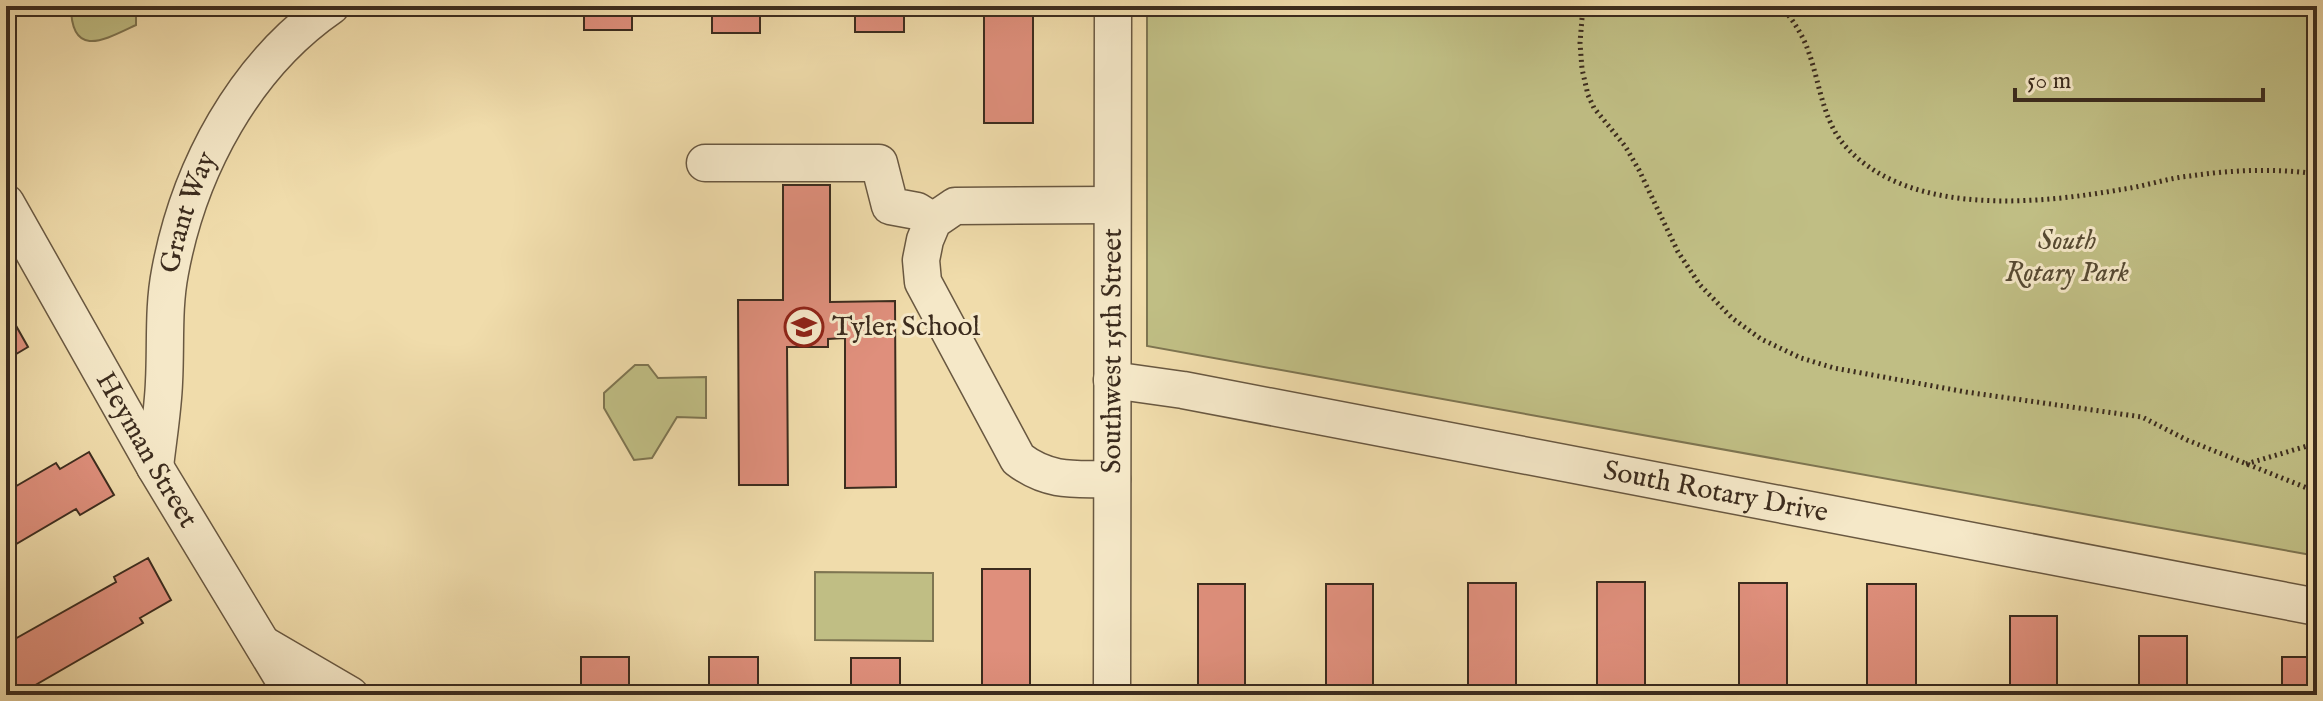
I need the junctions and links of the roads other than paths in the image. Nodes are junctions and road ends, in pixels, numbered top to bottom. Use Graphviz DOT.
graph roads {
  1 [pos="331,6"];
  2 [pos="1113,6"];
  3 [pos="705,163"];
  4 [pos="6,203"];
  5 [pos="1112,205"];
  6 [pos="933,221"];
  7 [pos="1112,380"];
  8 [pos="155,467"];
  9 [pos="1112,479"];
  10 [pos="2317,607"];
  11 [pos="264,645"];
  12 [pos="293,695"];
  13 [pos="350,695"];
  14 [pos="1112,695"];
  1 -- 8 [label="street, Grant Way"];
  2 -- 5 [label="street, Southwest 15th Street"];
  3 -- 6 [label="street"];
  4 -- 8 [label="street, Heyman Street"];
  5 -- 6 [label="street"];
  5 -- 7 [label="street, Southwest 15th Street"];
  6 -- 9 [label="street"];
  7 -- 9 [label="street, Southwest 15th Street"];
  7 -- 10 [label="street, South Rotary Drive"];
  8 -- 11 [label="street, Heyman Street"];
  9 -- 14 [label="street, Southwest 15th Street"];
  11 -- 12 [label="street, Heyman Street"];
  11 -- 13 [label="street"];
}
